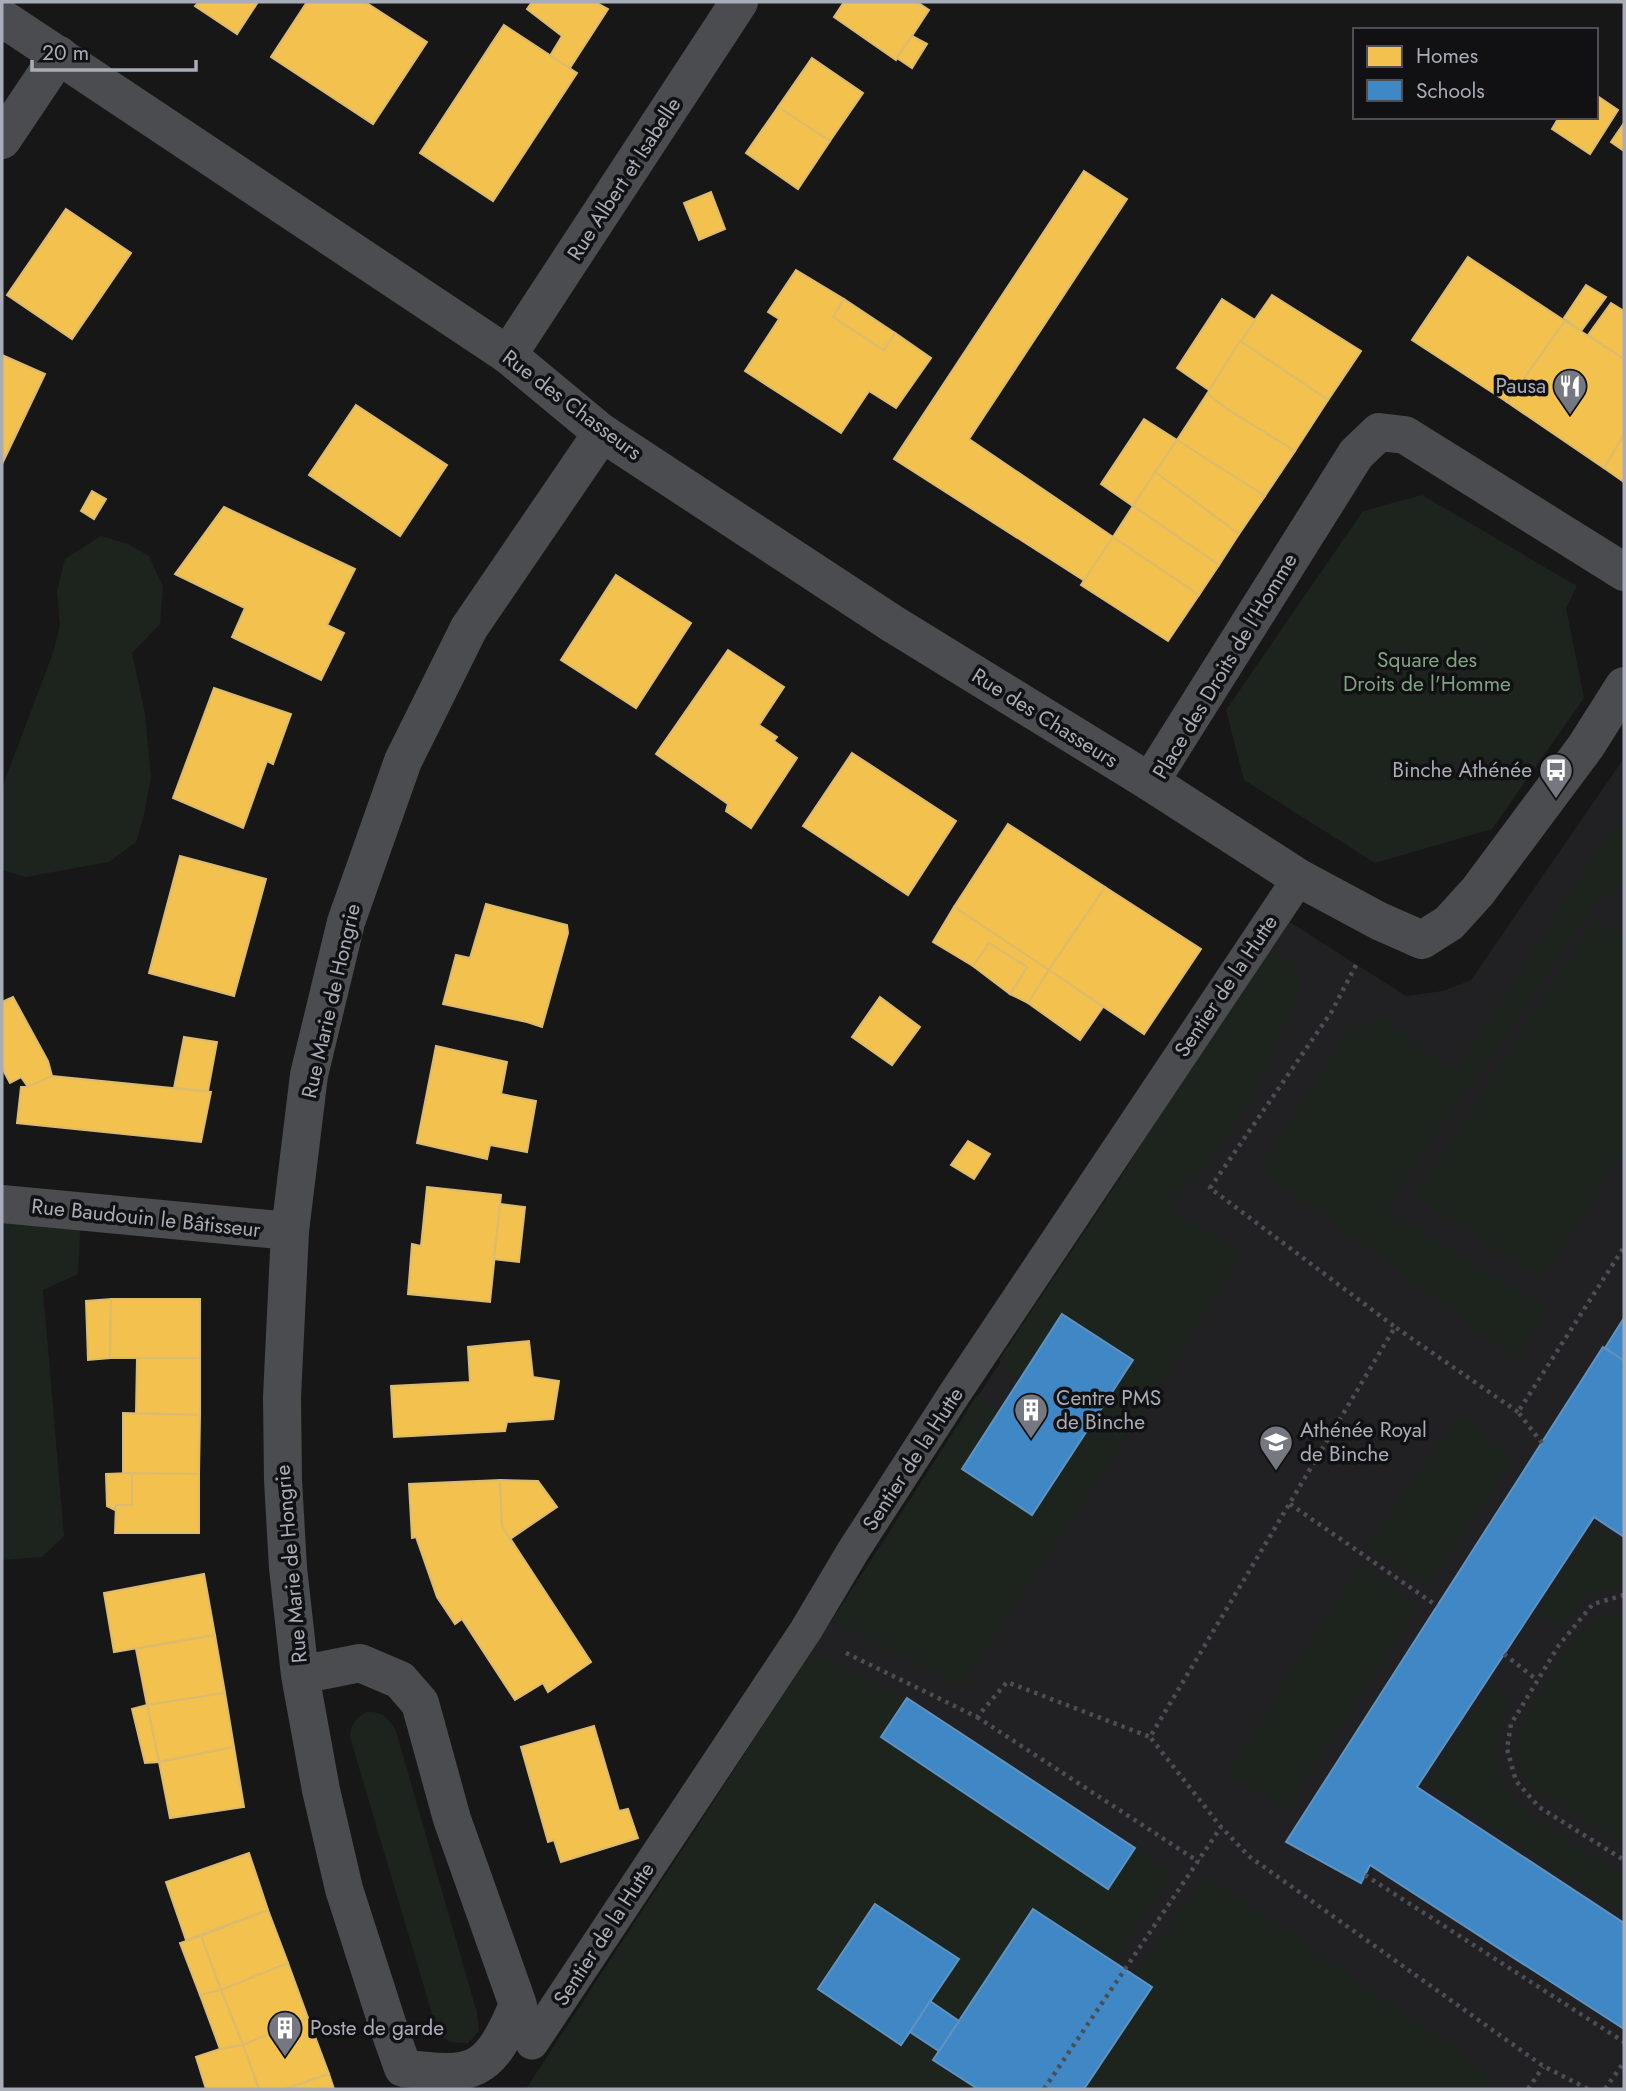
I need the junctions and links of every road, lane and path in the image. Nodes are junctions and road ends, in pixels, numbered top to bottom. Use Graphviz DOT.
graph roads {
  1 [pos="739,2"];
  2 [pos="2,18"];
  3 [pos="59,55"];
  4 [pos="2,140"];
  5 [pos="508,355"];
  6 [pos="602,433"];
  7 [pos="1624,572"];
  8 [pos="1624,686"];
  9 [pos="1150,782"];
  10 [pos="1299,878"];
  11 [pos="1379,921"];
  12 [pos="2,1204"];
  13 [pos="290,1231"];
  14 [pos="1624,1247"];
  15 [pos="1395,1327"];
  16 [pos="1518,1412"];
  17 [pos="1542,1443"];
  18 [pos="1290,1504"];
  19 [pos="1624,1595"];
  20 [pos="1437,1606"];
  21 [pos="806,1630"];
  22 [pos="1504,1654"];
  23 [pos="300,1675"];
  24 [pos="1537,1680"];
  25 [pos="977,1717"];
  26 [pos="1150,1737"];
  27 [pos="1222,1827"];
  28 [pos="1624,1860"];
  29 [pos="1199,1862"];
  30 [pos="1365,1875"];
  31 [pos="1624,2042"];
  32 [pos="532,2043"];
  33 [pos="1624,2062"];
  34 [pos="1543,2066"];
  35 [pos="1044,2089"];
  36 [pos="1528,2089"];
  37 [pos="1588,2089"];
  38 [pos="1605,2089"];
  1 -- 5 [label="street, Rue Albert et Isabelle"];
  2 -- 3 [label="street, Rue des Chasseurs"];
  3 -- 4 [label="street"];
  3 -- 5 [label="street, Rue des Chasseurs"];
  5 -- 6 [label="street, Rue des Chasseurs"];
  6 -- 9 [label="street, Rue des Chasseurs"];
  6 -- 13 [label="street, Rue Marie de Hongrie"];
  7 -- 9 [label="street, Place des Droits de l'Homme"];
  8 -- 11 [label="street, Place des Droits de l'Homme"];
  9 -- 10 [label="street, Place des Droits de l'Homme"];
  10 -- 11 [label="street, Place des Droits de l'Homme"];
  10 -- 21 [label="lane, Sentier de la Hutte"];
  11 -- 15 [label="path"];
  12 -- 13 [label="street, Rue Baudouin le Bâtisseur"];
  13 -- 23 [label="street, Rue Marie de Hongrie"];
  14 -- 16 [label="path"];
  15 -- 16 [label="path"];
  15 -- 18 [label="path"];
  16 -- 17 [label="path"];
  18 -- 20 [label="path"];
  18 -- 26 [label="path"];
  19 -- 24 [label="path"];
  21 -- 25 [label="path"];
  21 -- 32 [label="lane, Sentier de la Hutte"];
  22 -- 24 [label="path"];
  23 -- 23 [label="street, Rue Marie de Hongrie"];
  24 -- 28 [label="path"];
  25 -- 26 [label="path"];
  25 -- 29 [label="path"];
  26 -- 27 [label="path"];
  27 -- 29 [label="path"];
  27 -- 34 [label="path"];
  29 -- 35 [label="path"];
  30 -- 31 [label="path"];
  33 -- 38 [label="path"];
  34 -- 36 [label="path"];
  34 -- 37 [label="path"];
}
